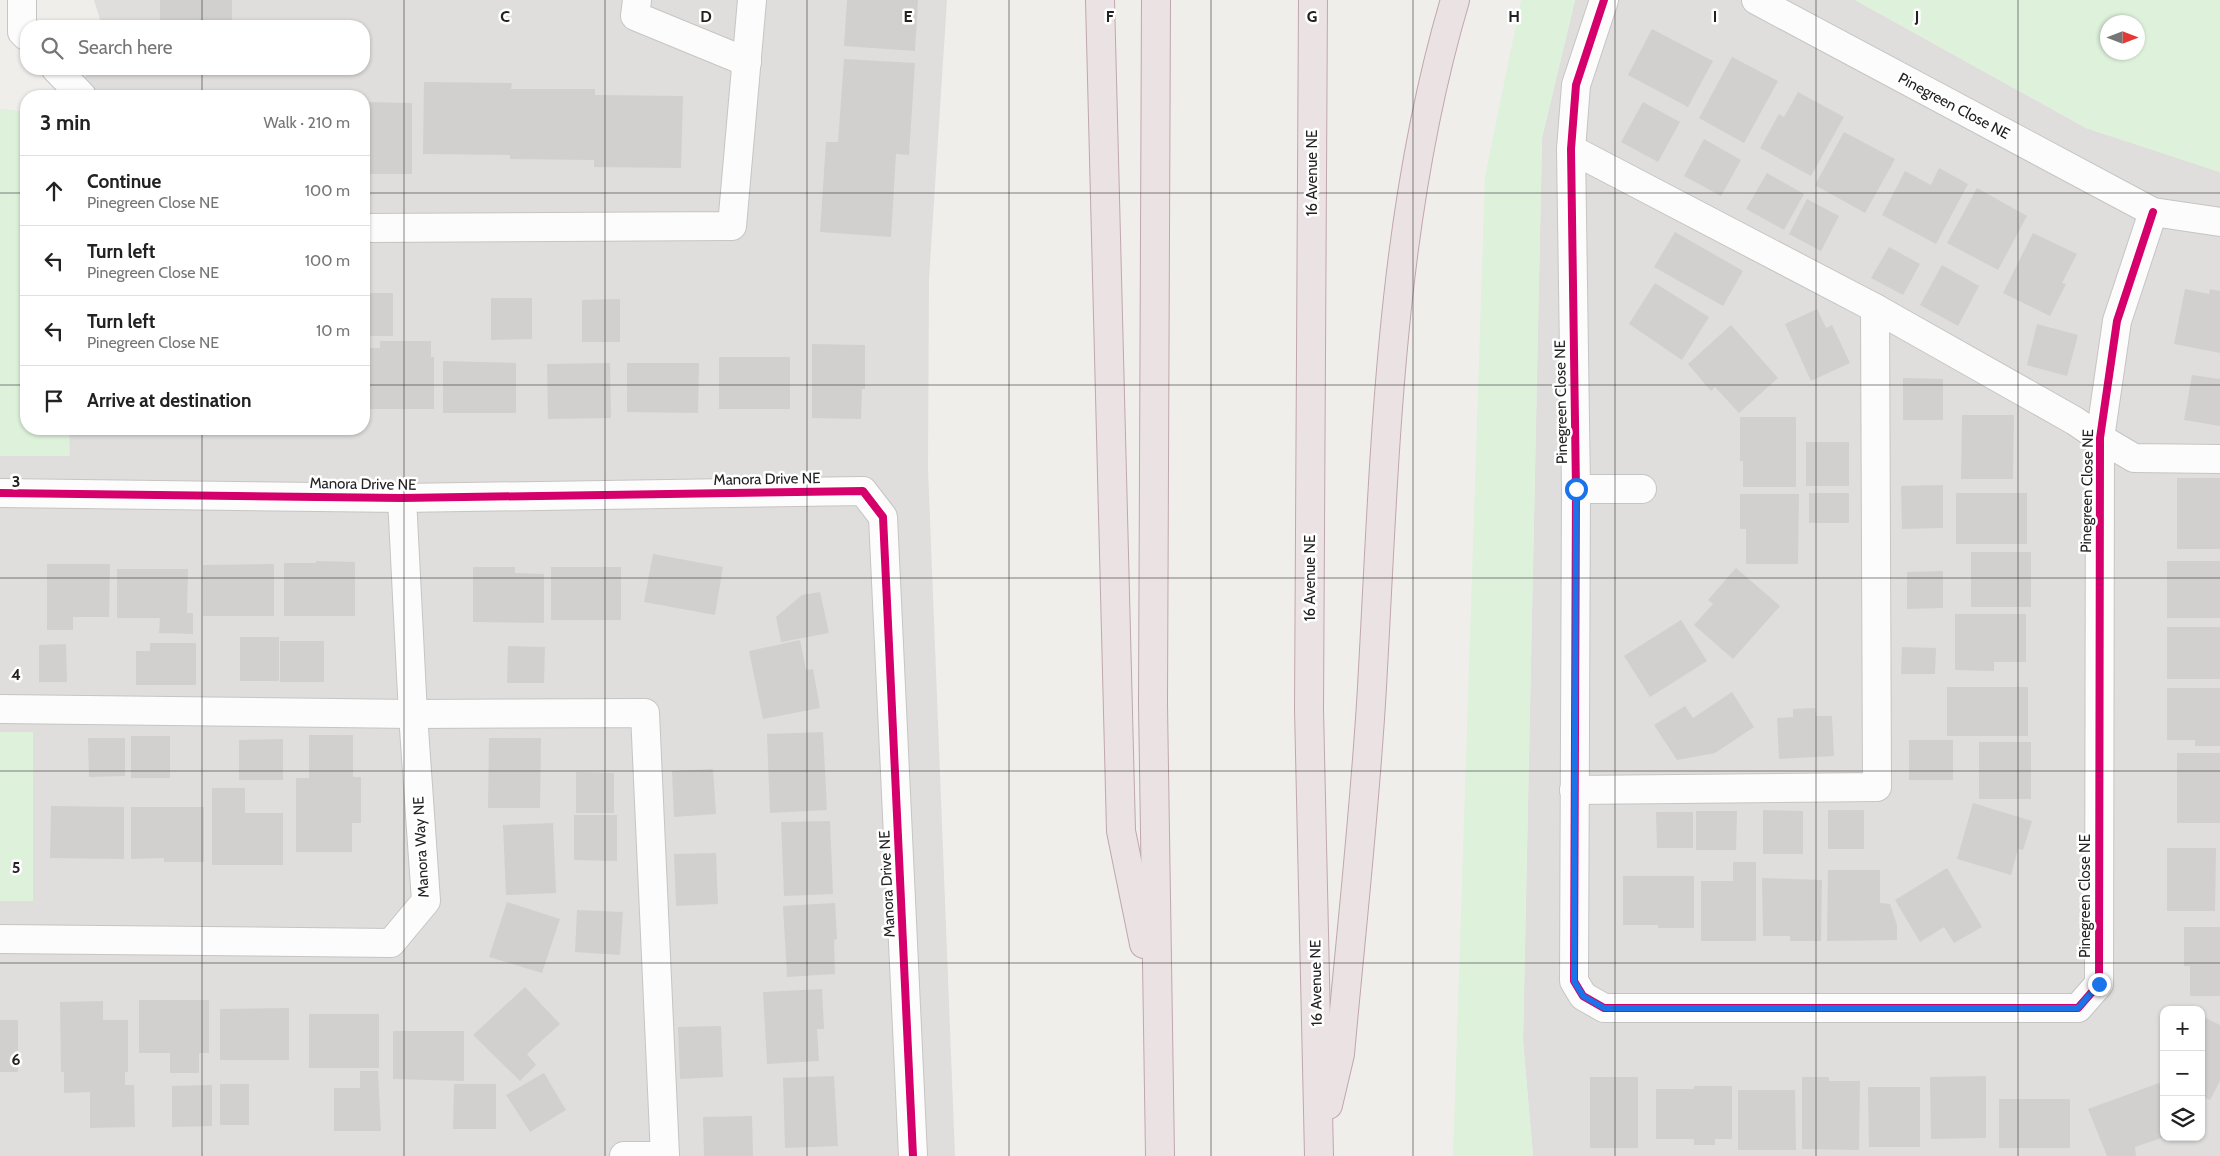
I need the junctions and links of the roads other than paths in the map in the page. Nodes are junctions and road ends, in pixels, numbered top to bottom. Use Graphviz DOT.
graph roads {
  1 [pos="22,0"];
  2 [pos="637,0"];
  3 [pos="752,0"];
  4 [pos="1100,0"];
  5 [pos="1156,0"];
  6 [pos="1313,0"];
  7 [pos="1455,0"];
  8 [pos="1604,0"];
  9 [pos="1756,0"];
  10 [pos="23,20"];
  11 [pos="746,62"];
  12 [pos="62,75"];
  13 [pos="76,90"];
  14 [pos="1571,149"];
  15 [pos="2153,212"];
  16 [pos="2220,222"];
  17 [pos="370,228"];
  18 [pos="1875,308"];
  19 [pos="2100,438"];
  20 [pos="2220,459"];
  21 [pos="1576,489"];
  22 [pos="1642,489"];
  23 [pos="0,493"];
  24 [pos="402,498"];
  25 [pos="0,709"];
  26 [pos="413,714"];
  27 [pos="1574,790"];
  28 [pos="0,939"];
  29 [pos="1156,1009"];
  30 [pos="1319,1150"];
  31 [pos="624,1156"];
  32 [pos="664,1156"];
  33 [pos="914,1156"];
  34 [pos="1160,1156"];
  1 -- 10 [label="street"];
  2 -- 11 [label="street"];
  3 -- 11 [label="street"];
  4 -- 29 [label="highway"];
  5 -- 29 [label="highway"];
  6 -- 30 [label="highway, 16 Avenue NE"];
  7 -- 30 [label="highway"];
  8 -- 14 [label="street, Pinegreen Close NE"];
  9 -- 15 [label="street, Pinegreen Close NE"];
  11 -- 17 [label="street"];
  12 -- 13 [label="street"];
  14 -- 18 [label="street"];
  14 -- 21 [label="street, Pinegreen Close NE"];
  15 -- 16 [label="street, Pinegreen Close NE"];
  15 -- 19 [label="street, Pinegreen Close NE"];
  18 -- 19 [label="street"];
  18 -- 27 [label="street"];
  19 -- 20 [label="street"];
  19 -- 27 [label="street, Pinegreen Close NE"];
  21 -- 22 [label="street"];
  21 -- 27 [label="street, Pinegreen Close NE"];
  23 -- 24 [label="street, Manora Drive NE"];
  24 -- 26 [label="street, Manora Way NE"];
  24 -- 33 [label="street, Manora Drive NE"];
  25 -- 26 [label="street"];
  26 -- 28 [label="street, Manora Way NE"];
  26 -- 32 [label="street"];
  29 -- 34 [label="highway"];
  31 -- 32 [label="street"];
}
